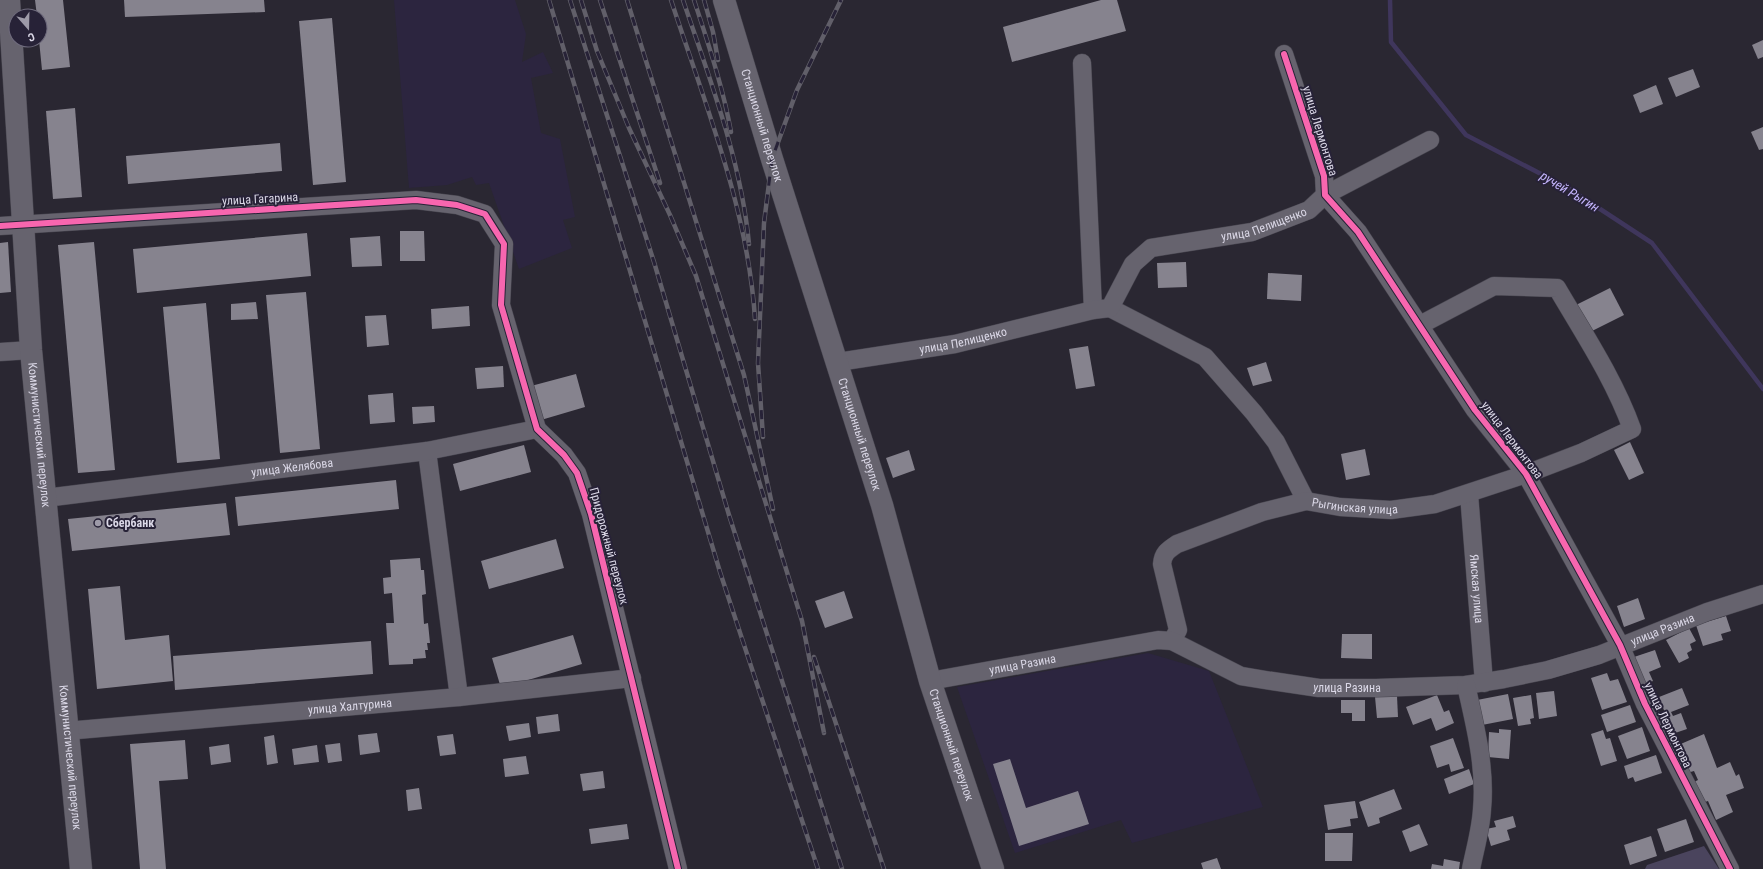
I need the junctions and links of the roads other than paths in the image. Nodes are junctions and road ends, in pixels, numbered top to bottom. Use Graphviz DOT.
graph roads {
  1 [pos="9,0"];
  2 [pos="724,0"];
  3 [pos="1284,54"];
  4 [pos="1082,63"];
  5 [pos="1430,140"];
  6 [pos="1325,195"];
  7 [pos="23,225"];
  8 [pos="0,226"];
  9 [pos="504,244"];
  10 [pos="1102,309"];
  11 [pos="1420,325"];
  12 [pos="31,350"];
  13 [pos="0,352"];
  14 [pos="838,362"];
  15 [pos="537,429"];
  16 [pos="427,452"];
  17 [pos="1526,474"];
  18 [pos="1469,494"];
  19 [pos="46,498"];
  20 [pos="1306,501"];
  21 [pos="1763,594"];
  22 [pos="1172,641"];
  23 [pos="1620,645"];
  24 [pos="632,678"];
  25 [pos="930,680"];
  26 [pos="1475,684"];
  27 [pos="460,696"];
  28 [pos="66,731"];
  29 [pos="81,869"];
  30 [pos="678,869"];
  31 [pos="993,869"];
  32 [pos="1471,869"];
  33 [pos="1730,869"];
  1 -- 7 [label="main road, Коммунистический переулок"];
  2 -- 14 [label="main road, Станционный переулок"];
  3 -- 6 [label="street, улица Лермонтова"];
  4 -- 10 [label="street"];
  5 -- 6 [label="street, улица Пелищенко"];
  6 -- 10 [label="street, улица Пелищенко"];
  6 -- 11 [label="street, улица Лермонтова"];
  7 -- 8 [label="street, улица Гагарина"];
  7 -- 9 [label="street, улица Гагарина"];
  7 -- 12 [label="main road, Коммунистический переулок"];
  9 -- 15 [label="street, Придорожный переулок"];
  10 -- 14 [label="street, улица Пелищенко"];
  10 -- 20 [label="street"];
  11 -- 17 [label="street, улица Лермонтова"];
  11 -- 17 [label="street, Рыгинская улица"];
  12 -- 13 [label="street"];
  12 -- 19 [label="main road, Коммунистический переулок"];
  14 -- 25 [label="main road, Станционный переулок"];
  15 -- 16 [label="street, улица Желябова"];
  15 -- 24 [label="street, Придорожный переулок"];
  16 -- 19 [label="street, улица Желябова"];
  16 -- 27 [label="street"];
  17 -- 18 [label="street, Рыгинская улица"];
  17 -- 23 [label="street, улица Лермонтова"];
  18 -- 20 [label="street, Рыгинская улица"];
  18 -- 26 [label="street, Ямская улица"];
  19 -- 28 [label="main road, Коммунистический переулок"];
  20 -- 22 [label="street, Рыгинская улица"];
  21 -- 23 [label="street, улица Разина"];
  22 -- 25 [label="street, улица Разина"];
  22 -- 26 [label="street, улица Разина"];
  23 -- 26 [label="street, улица Разина"];
  23 -- 33 [label="street, улица Лермонтова"];
  24 -- 27 [label="street, улица Халтурина"];
  24 -- 30 [label="street, Придорожный переулок"];
  25 -- 31 [label="main road, Станционный переулок"];
  26 -- 32 [label="street, Ямская улица"];
  27 -- 28 [label="street, улица Халтурина"];
  28 -- 29 [label="main road, Коммунистический переулок"];
}
